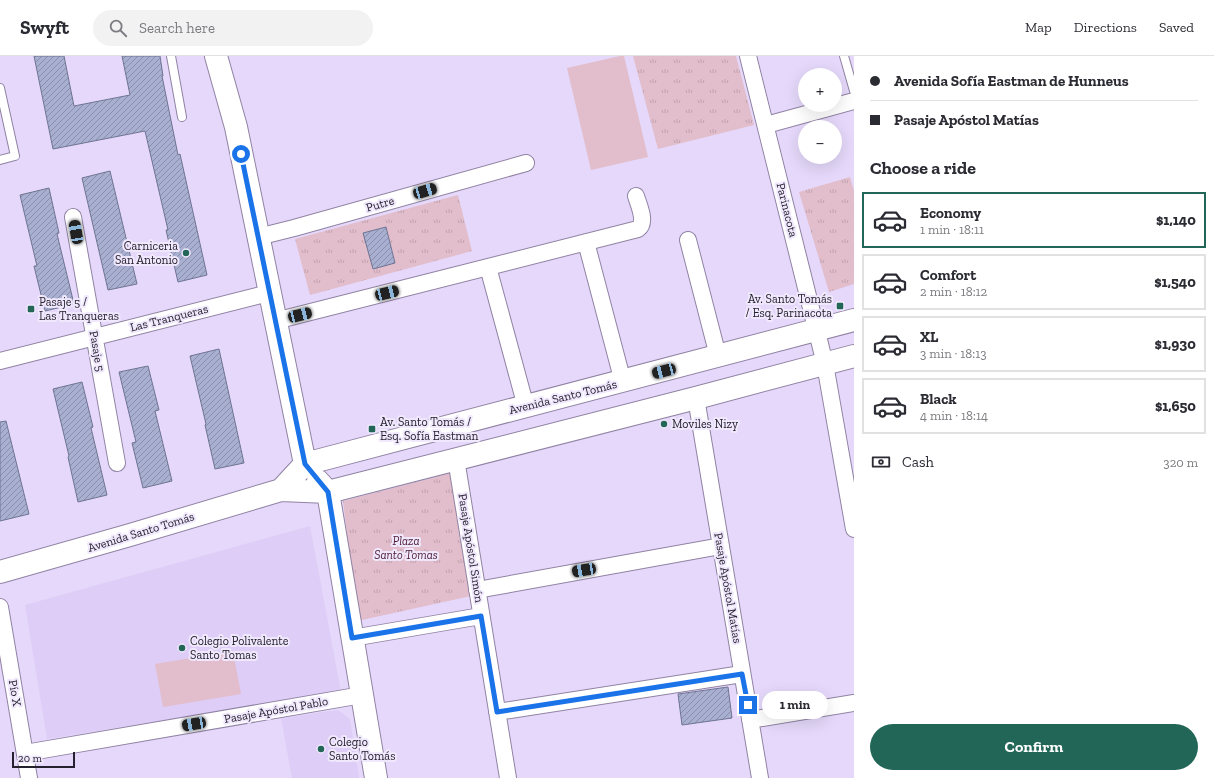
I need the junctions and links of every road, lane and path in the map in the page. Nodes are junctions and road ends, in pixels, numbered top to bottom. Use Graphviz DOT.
graph roads {
  1 [pos="171,56"];
  2 [pos="216,56"];
  3 [pos="748,56"];
  4 [pos="844,56"];
  5 [pos="0,88"];
  6 [pos="854,91"];
  7 [pos="854,101"];
  8 [pos="182,117"];
  9 [pos="766,125"];
  10 [pos="0,160"];
  11 [pos="526,163"];
  12 [pos="636,196"];
  13 [pos="73,216"];
  14 [pos="258,237"];
  15 [pos="688,240"];
  16 [pos="586,242"];
  17 [pos="488,267"];
  18 [pos="269,293"];
  19 [pos="854,320"];
  20 [pos="275,322"];
  21 [pos="817,330"];
  22 [pos="95,337"];
  23 [pos="718,356"];
  24 [pos="854,356"];
  25 [pos="0,361"];
  26 [pos="825,364"];
  27 [pos="623,382"];
  28 [pos="696,398"];
  29 [pos="526,407"];
  30 [pos="456,459"];
  31 [pos="117,463"];
  32 [pos="305,464"];
  33 [pos="281,490"];
  34 [pos="851,491"];
  35 [pos="328,492"];
  36 [pos="854,529"];
  37 [pos="721,546"];
  38 [pos="0,572"];
  39 [pos="477,590"];
  40 [pos="0,607"];
  41 [pos="481,616"];
  42 [pos="352,638"];
  43 [pos="742,674"];
  44 [pos="362,695"];
  45 [pos="854,703"];
  46 [pos="497,712"];
  47 [pos="750,720"];
  48 [pos="25,754"];
  49 [pos="29,778"];
  50 [pos="376,778"];
  51 [pos="508,778"];
  52 [pos="760,778"];
  1 -- 8 [label="lane"];
  2 -- 14 [label="main road"];
  3 -- 9 [label="street, Parinacota"];
  4 -- 6 [label="lane"];
  5 -- 10 [label="lane"];
  7 -- 9 [label="street"];
  9 -- 21 [label="street, Parinacota"];
  11 -- 14 [label="street, Putre"];
  12 -- 16 [label="street"];
  13 -- 22 [label="street, Pasaje 5"];
  14 -- 18 [label="main road"];
  15 -- 23 [label="street"];
  16 -- 17 [label="street"];
  16 -- 27 [label="street"];
  17 -- 20 [label="street"];
  17 -- 29 [label="street"];
  18 -- 20 [label="main road"];
  18 -- 22 [label="street, Las Tranqueras"];
  19 -- 21 [label="main road, Avenida Santo Tomás"];
  20 -- 32 [label="main road"];
  21 -- 23 [label="main road, Avenida Santo Tomás"];
  21 -- 26 [label="street, Parinacota"];
  22 -- 25 [label="street, Las Tranqueras"];
  22 -- 31 [label="street, Pasaje 5"];
  23 -- 27 [label="main road, Avenida Santo Tomás"];
  24 -- 26 [label="main road, Avenida Santo Tomás"];
  26 -- 28 [label="main road, Avenida Santo Tomás"];
  26 -- 34 [label="street, Parinacota"];
  27 -- 29 [label="main road, Avenida Santo Tomás"];
  28 -- 30 [label="main road, Avenida Santo Tomás"];
  28 -- 37 [label="street, Pasaje Apóstol Matías"];
  29 -- 32 [label="main road, Avenida Santo Tomás"];
  30 -- 35 [label="main road, Avenida Santo Tomás"];
  30 -- 39 [label="street, Pasaje Apóstol Simón"];
  32 -- 33 [label="main road"];
  32 -- 35 [label="main road"];
  33 -- 35 [label="main road, Avenida Santo Tomás"];
  33 -- 38 [label="main road, Avenida Santo Tomás"];
  34 -- 36 [label="street, Parinacota"];
  35 -- 42 [label="main road"];
  37 -- 39 [label="street"];
  37 -- 43 [label="street, Pasaje Apóstol Matías"];
  39 -- 41 [label="street, Pasaje Apóstol Simón"];
  40 -- 48 [label="street, Pío X"];
  41 -- 42 [label="street"];
  41 -- 46 [label="street, Pasaje Apóstol Simón"];
  42 -- 44 [label="main road"];
  43 -- 46 [label="street"];
  43 -- 47 [label="street, Pasaje Apóstol Matías"];
  44 -- 48 [label="street, Pasaje Apóstol Pablo"];
  44 -- 50 [label="main road"];
  45 -- 47 [label="street"];
  46 -- 51 [label="street, Pasaje Apóstol Simón"];
  47 -- 52 [label="street, Pasaje Apóstol Matías"];
  48 -- 49 [label="street, Pío X"];
}
